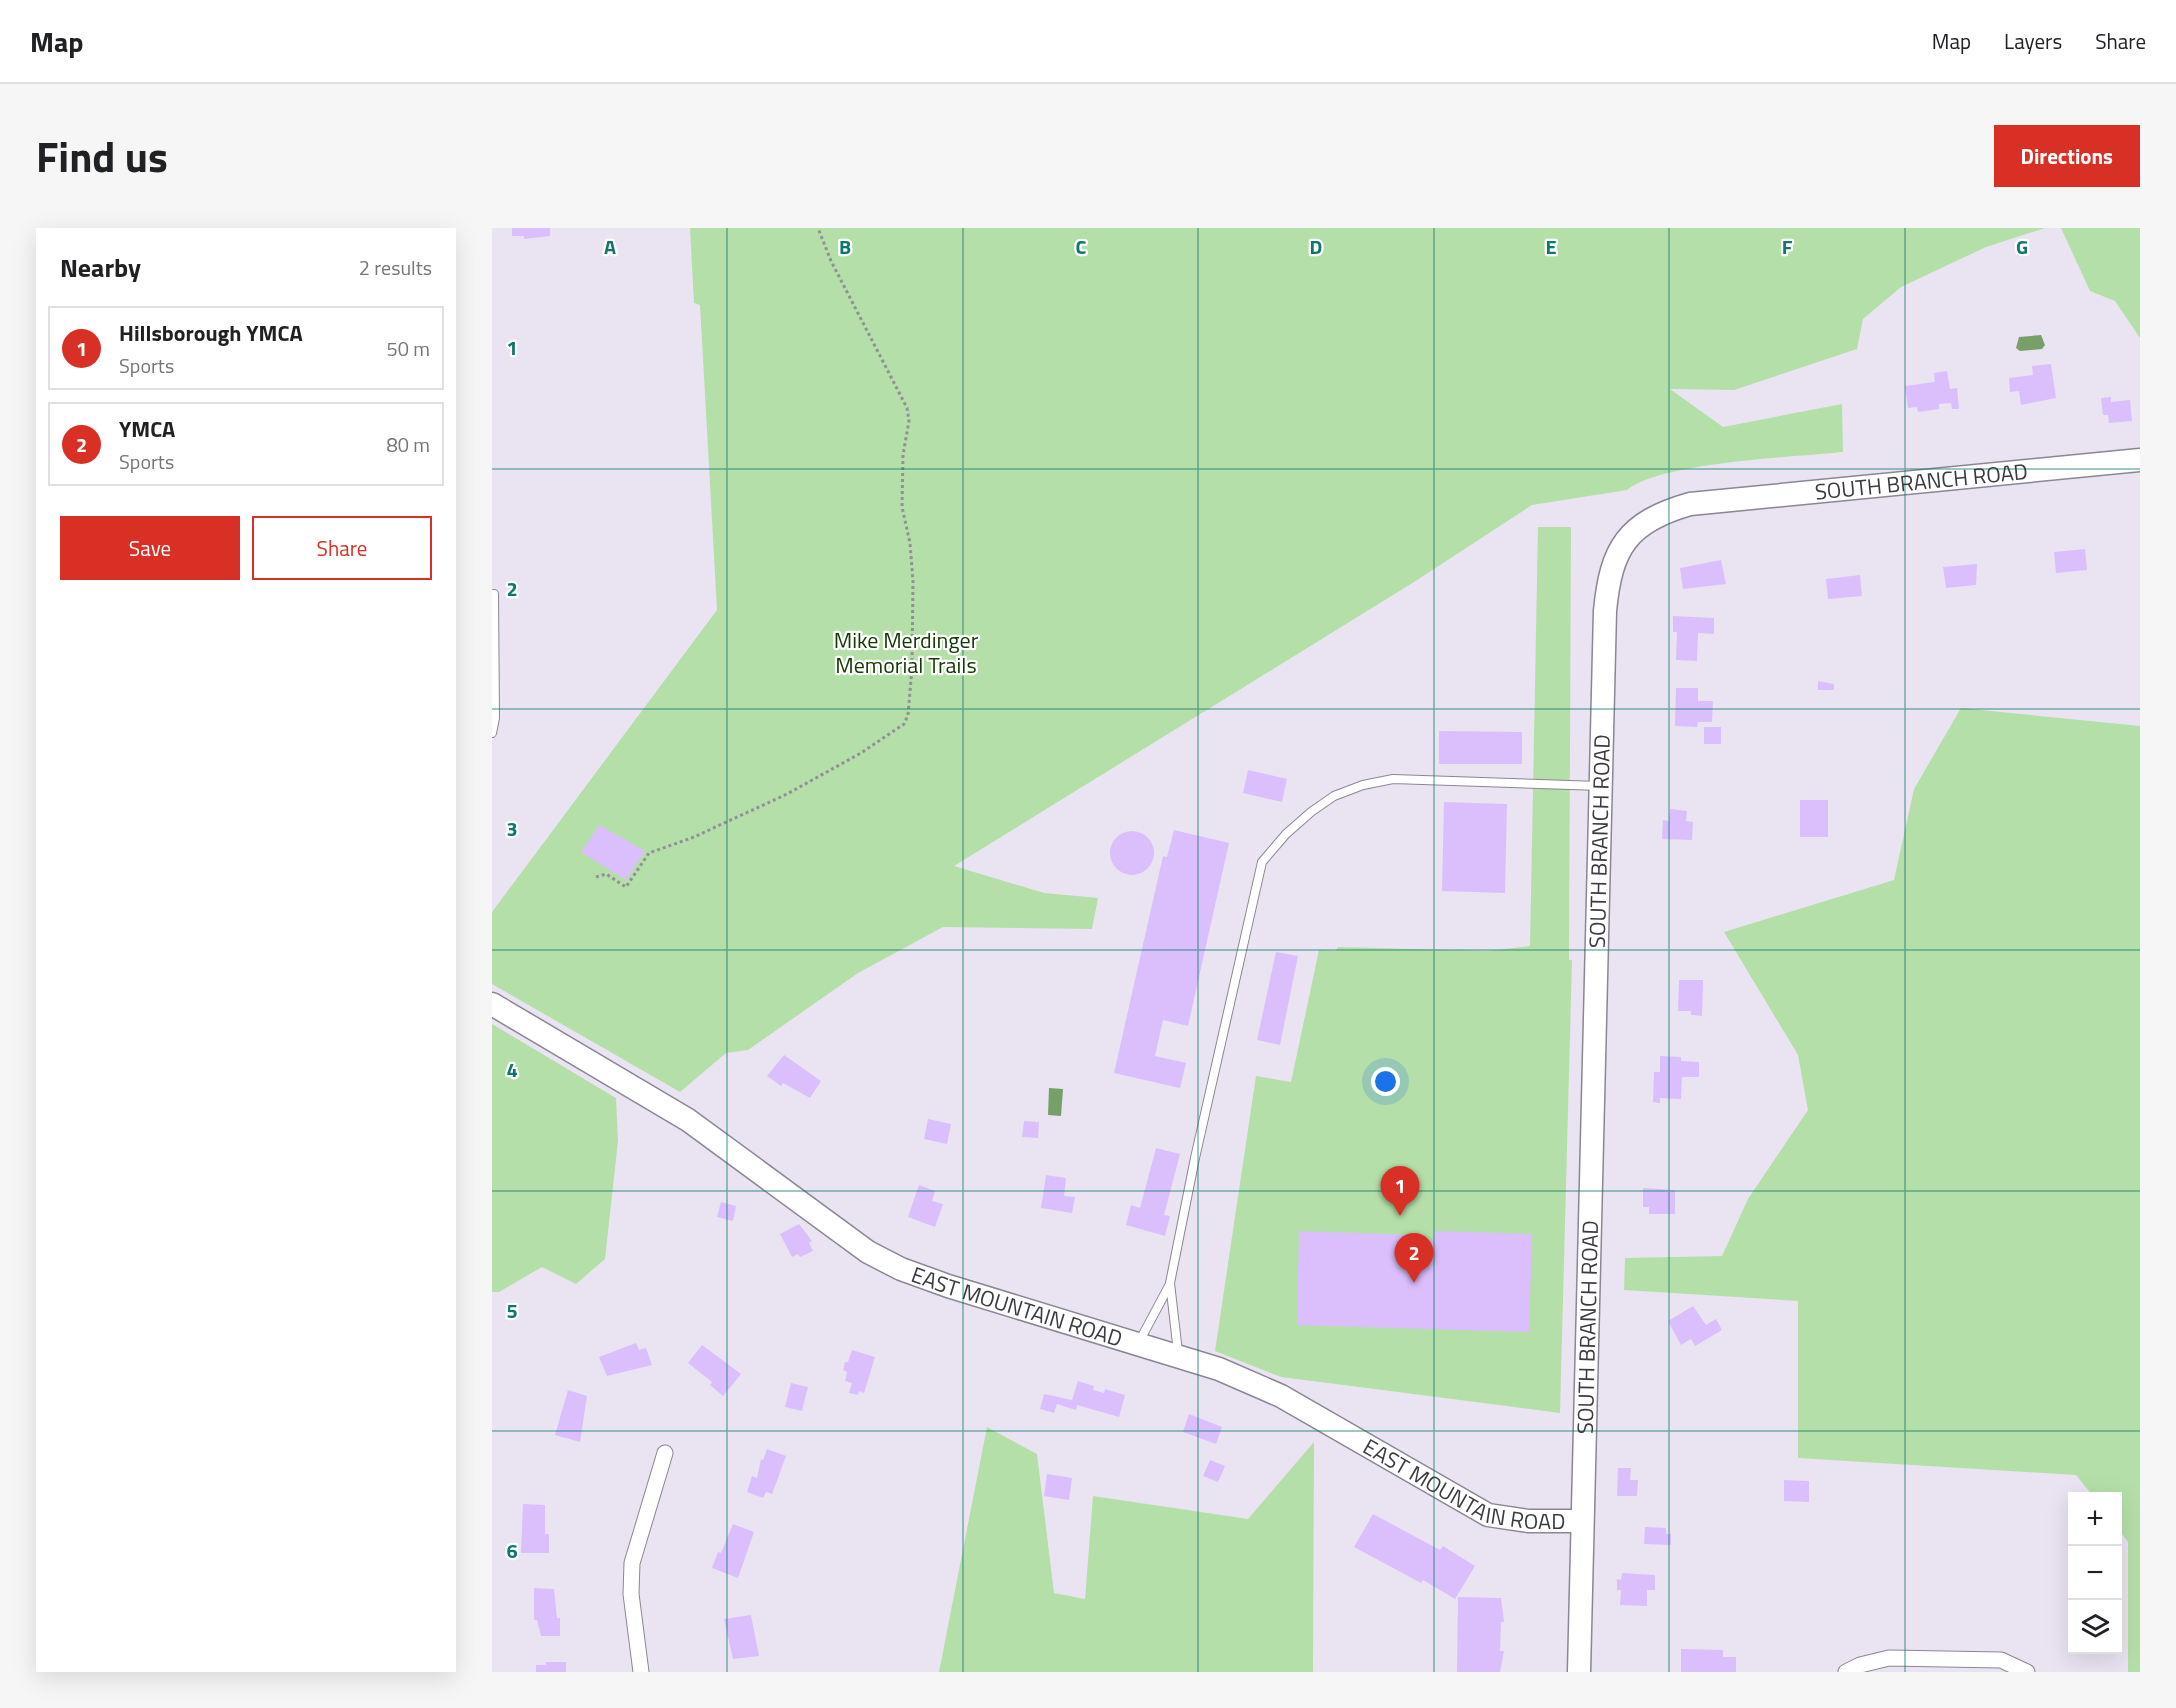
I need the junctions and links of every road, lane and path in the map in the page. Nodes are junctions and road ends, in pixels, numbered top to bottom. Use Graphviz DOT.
graph roads {
  1 [pos="818,228"];
  2 [pos="2140,460"];
  3 [pos="494,594"];
  4 [pos="492,733"];
  5 [pos="1601,786"];
  6 [pos="596,877"];
  7 [pos="492,1004"];
  8 [pos="1170,1283"];
  9 [pos="1138,1344"];
  10 [pos="1178,1357"];
  11 [pos="665,1454"];
  12 [pos="1581,1521"];
  13 [pos="641,1672"];
  14 [pos="1578,1672"];
  15 [pos="1846,1672"];
  16 [pos="2027,1672"];
  1 -- 6 [label="path"];
  2 -- 5 [label="street, SOUTH BRANCH ROAD"];
  3 -- 4 [label="lane"];
  5 -- 8 [label="lane"];
  5 -- 12 [label="street, SOUTH BRANCH ROAD"];
  7 -- 9 [label="street, EAST MOUNTAIN ROAD"];
  8 -- 9 [label="lane"];
  8 -- 10 [label="lane"];
  9 -- 10 [label="street, EAST MOUNTAIN ROAD"];
  10 -- 12 [label="street, EAST MOUNTAIN ROAD"];
  11 -- 13 [label="street"];
  12 -- 14 [label="street, SOUTH BRANCH ROAD"];
  15 -- 16 [label="street"];
}
